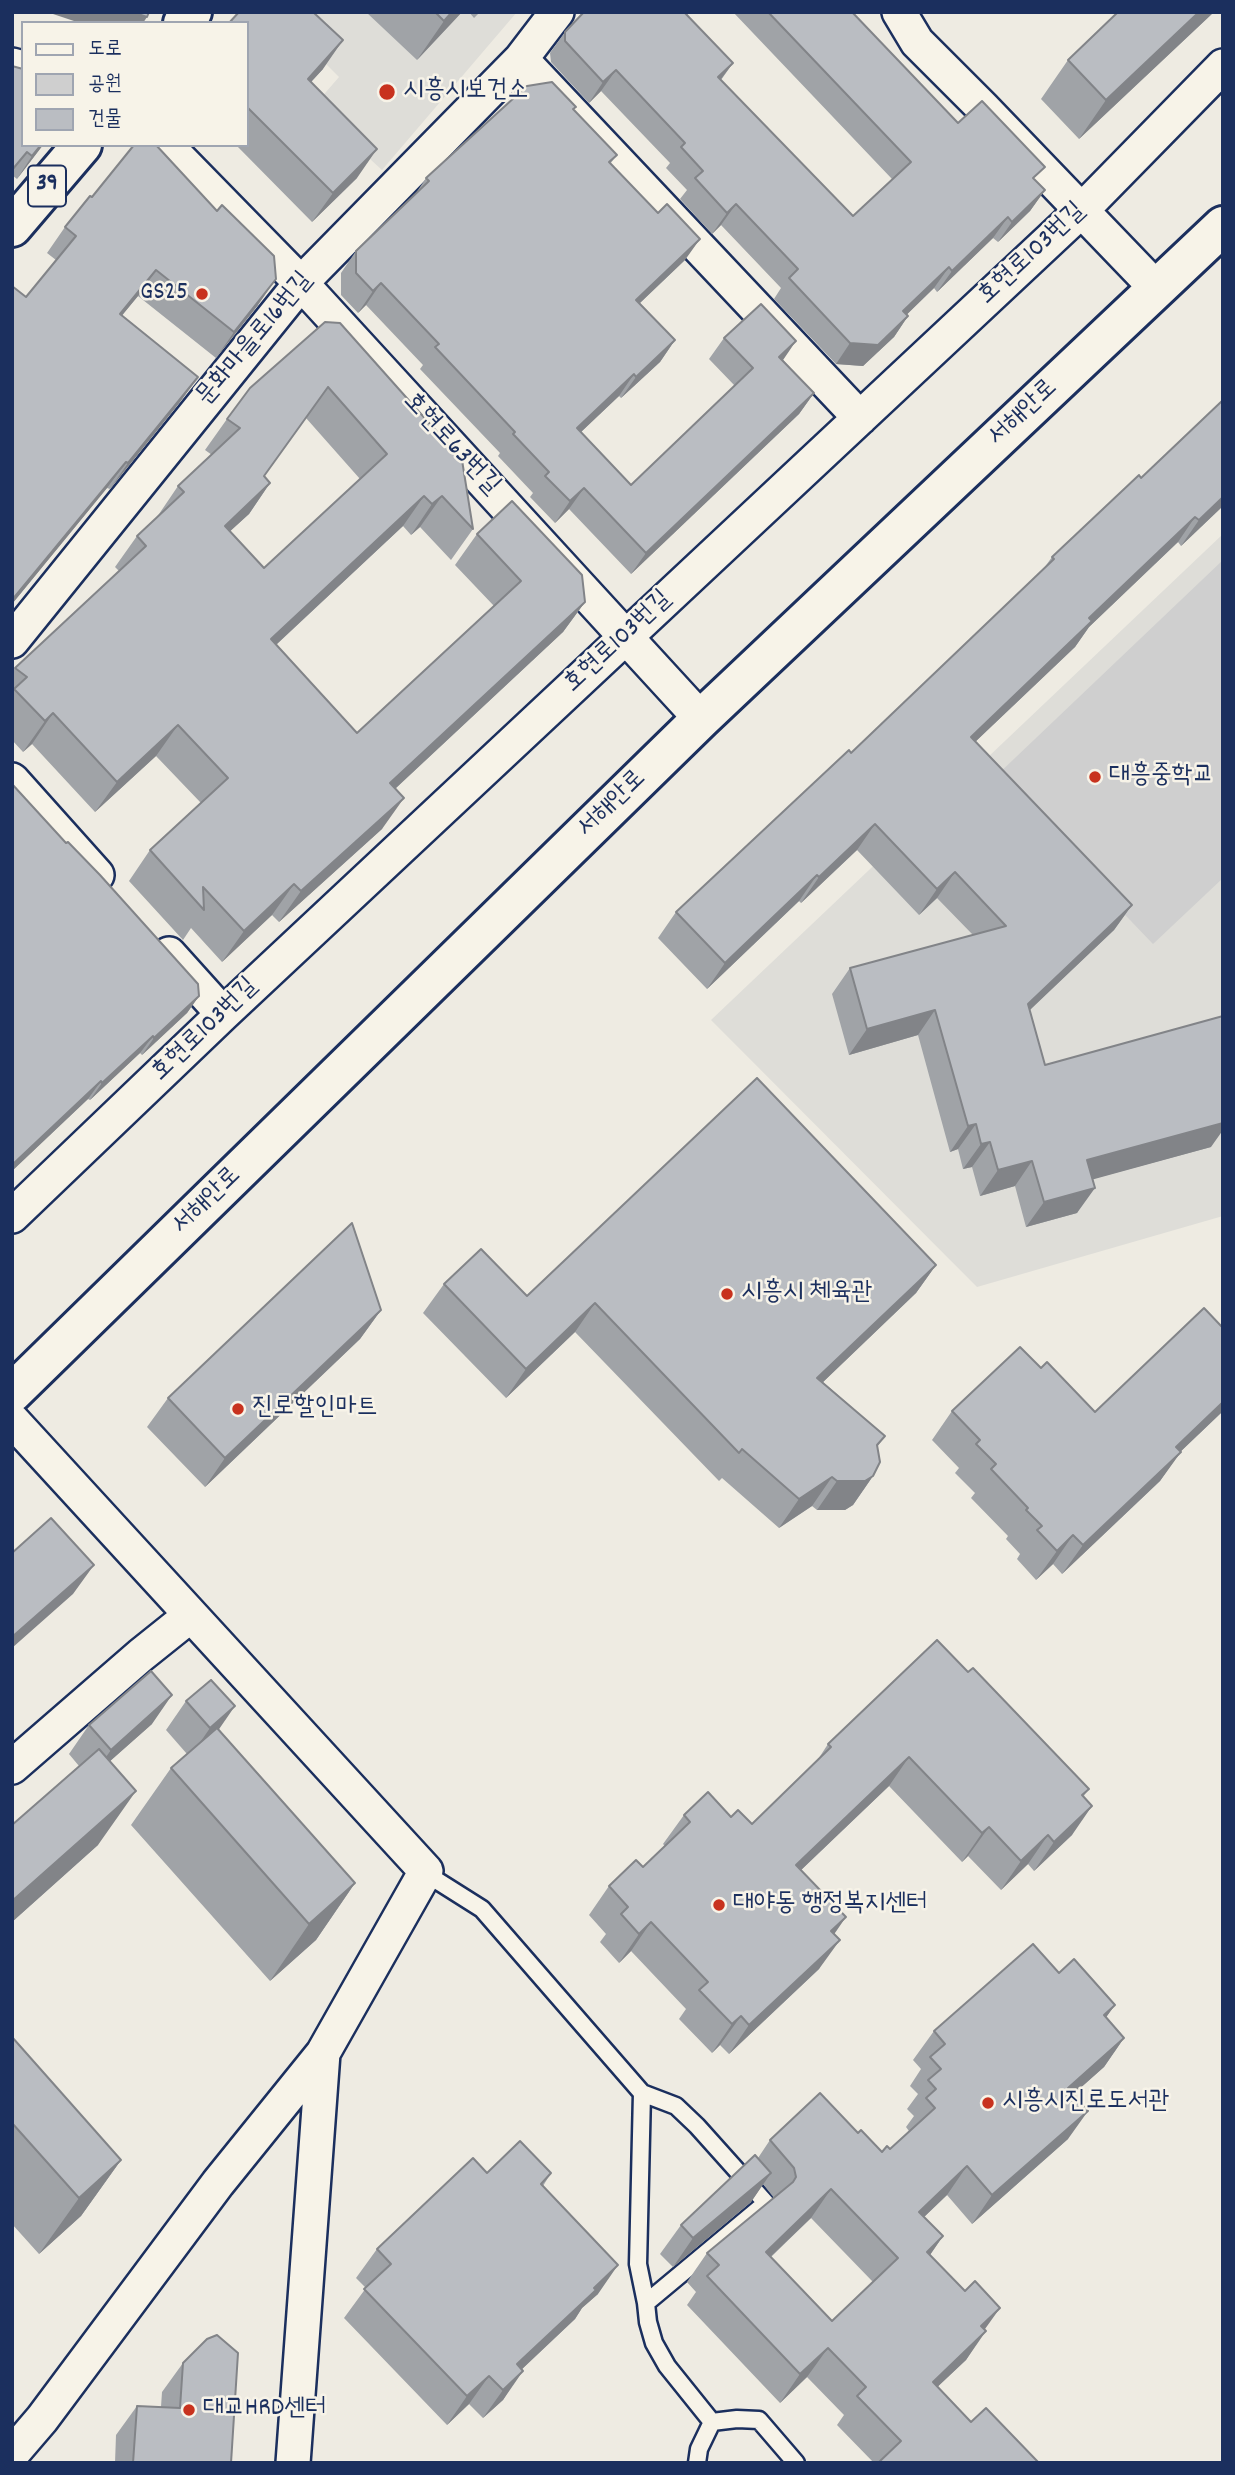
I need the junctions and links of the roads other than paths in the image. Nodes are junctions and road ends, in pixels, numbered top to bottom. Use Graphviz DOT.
graph roads {
  1 [pos="557,12"];
  2 [pos="899,12"];
  3 [pos="521,59"];
  4 [pos="1223,66"];
  5 [pos="80,147"];
  6 [pos="168,147"];
  7 [pos="1082,210"];
  8 [pos="1223,226"];
  9 [pos="12,227"];
  10 [pos="301,283"];
  11 [pos="1157,289"];
  12 [pos="860,418"];
  13 [pos="626,636"];
  14 [pos="12,641"];
  15 [pos="701,719"];
  16 [pos="12,780"];
  17 [pos="113,892"];
  18 [pos="150,933"];
  19 [pos="223,1014"];
  20 [pos="12,1216"];
  21 [pos="12,1393"];
  22 [pos="12,1420"];
  23 [pos="191,1615"];
  24 [pos="12,1767"];
  25 [pos="425,1873"];
  26 [pos="323,2053"];
  27 [pos="642,2093"];
  28 [pos="646,2303"];
  29 [pos="712,2422"];
  30 [pos="12,2454"];
  31 [pos="293,2463"];
  32 [pos="697,2463"];
  33 [pos="796,2463"];
  1 -- 3 [label="street, 문화마을로16번길"];
  2 -- 7 [label="street"];
  3 -- 10 [label="street, 문화마을로16번길"];
  3 -- 12 [label="street"];
  4 -- 7 [label="street, 호현로103번길"];
  5 -- 9 [label="main road, 39"];
  6 -- 10 [label="street, 호현로63번길"];
  7 -- 11 [label="street"];
  7 -- 12 [label="street, 호현로103번길"];
  8 -- 11 [label="main road, 서해안로"];
  10 -- 13 [label="street, 호현로63번길"];
  10 -- 14 [label="street, 문화마을로16번길"];
  11 -- 15 [label="main road, 서해안로"];
  12 -- 13 [label="street, 호현로103번길"];
  13 -- 15 [label="street, 호현로63번길"];
  13 -- 19 [label="street, 호현로103번길"];
  15 -- 21 [label="main road, 서해안로"];
  16 -- 17 [label="street"];
  18 -- 19 [label="street"];
  19 -- 20 [label="street, 호현로103번길"];
  22 -- 23 [label="street"];
  23 -- 24 [label="street"];
  23 -- 25 [label="street"];
  25 -- 26 [label="street"];
  25 -- 27 [label="lane"];
  26 -- 30 [label="street"];
  26 -- 31 [label="street"];
  27 -- 28 [label="lane"];
  27 -- 28 [label="lane"];
  28 -- 29 [label="lane"];
  29 -- 32 [label="lane"];
  29 -- 33 [label="lane"];
}
